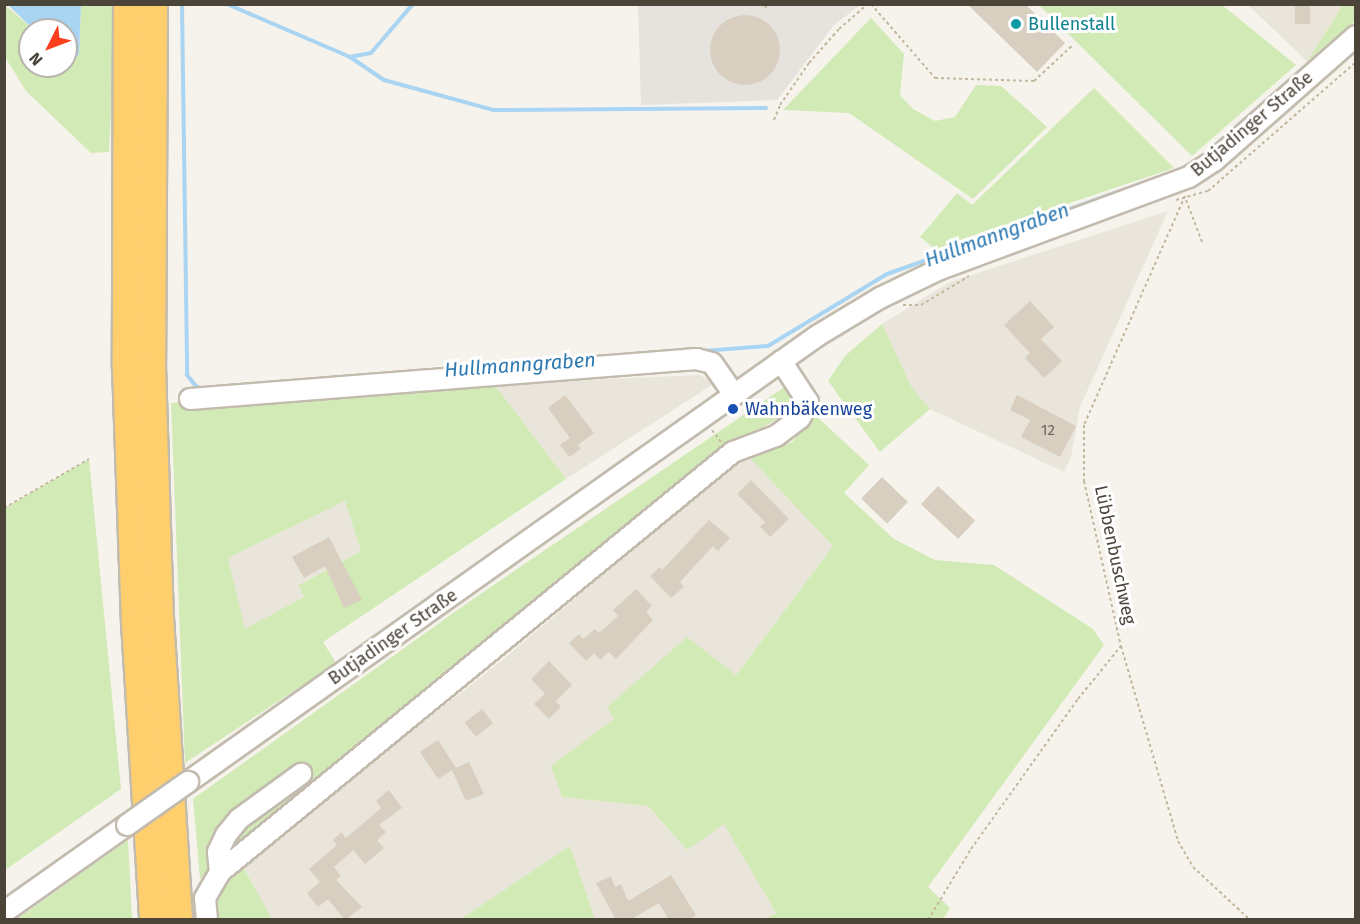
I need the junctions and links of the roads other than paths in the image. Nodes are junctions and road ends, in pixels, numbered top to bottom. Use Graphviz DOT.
graph roads {
  1 [pos="128,4"];
  2 [pos="153,4"];
  3 [pos="1356,36"];
  4 [pos="781,361"];
  5 [pos="734,394"];
  6 [pos="189,399"];
  7 [pos="301,774"];
  8 [pos="220,872"];
  9 [pos="4,912"];
  10 [pos="153,920"];
  11 [pos="178,920"];
  12 [pos="207,920"];
  1 -- 10 [label="highway"];
  2 -- 11 [label="highway"];
  3 -- 4 [label="street, Butjadinger Straße"];
  4 -- 5 [label="street, Butjadinger Straße"];
  4 -- 8 [label="street"];
  5 -- 6 [label="street"];
  5 -- 9 [label="street, Butjadinger Straße, bridge"];
  7 -- 8 [label="street"];
  8 -- 12 [label="street"];
}
